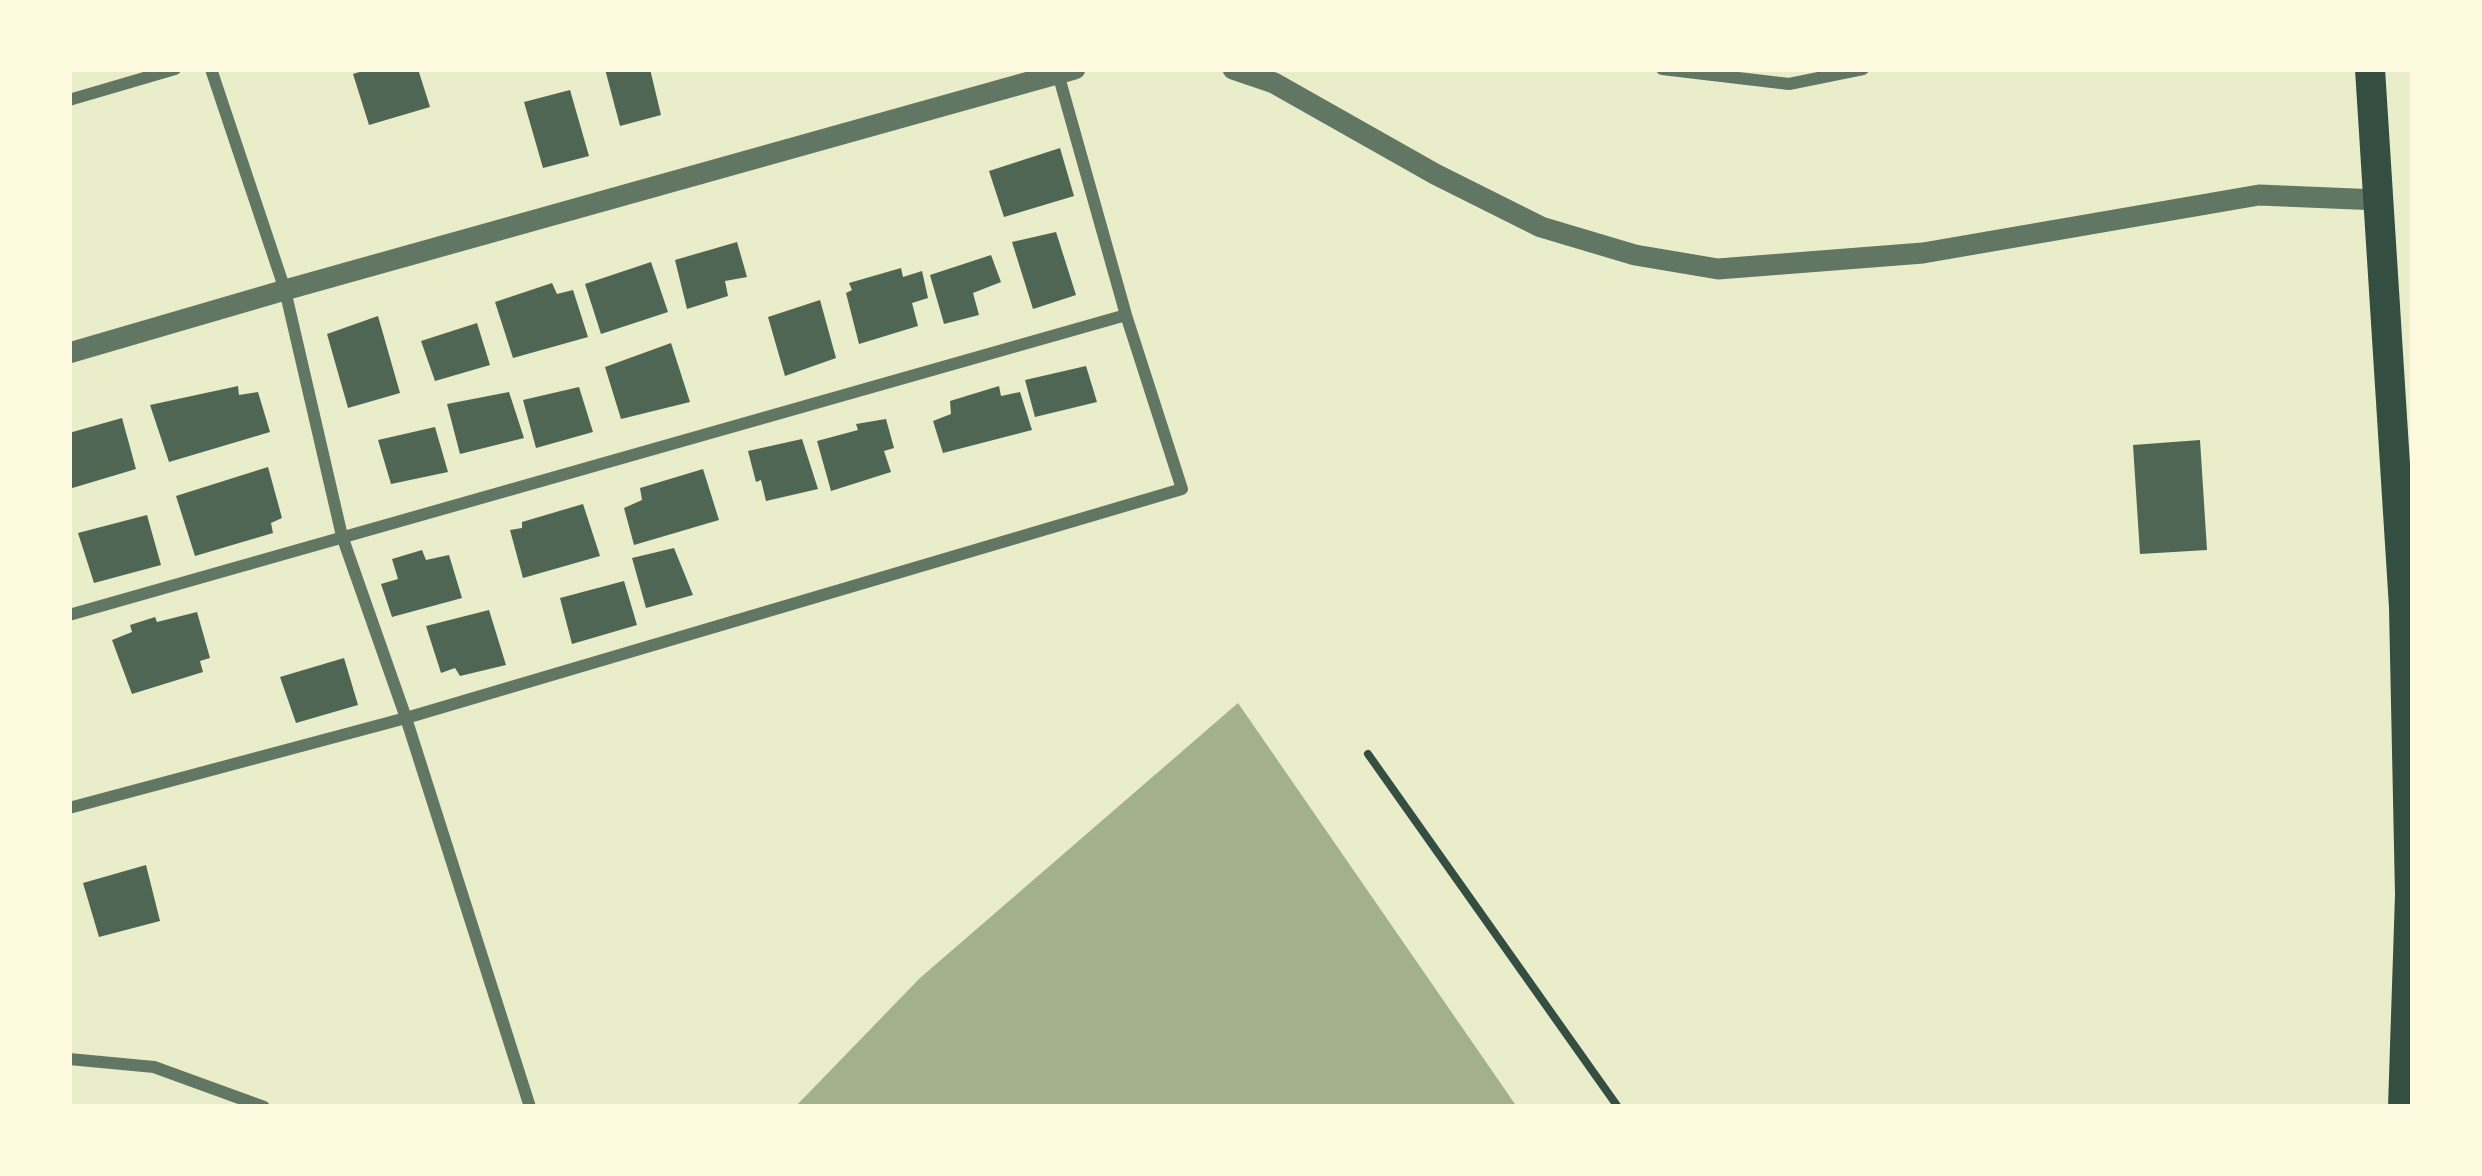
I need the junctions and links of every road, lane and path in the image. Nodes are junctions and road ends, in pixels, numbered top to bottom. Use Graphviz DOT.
graph roads {
  1 [pos="175,69"];
  2 [pos="212,69"];
  3 [pos="1233,69"];
  4 [pos="1663,69"];
  5 [pos="1863,69"];
  6 [pos="2369,69"];
  7 [pos="1063,70"];
  8 [pos="69,100"];
  9 [pos="2379,200"];
  10 [pos="285,290"];
  11 [pos="1126,315"];
  12 [pos="69,353"];
  13 [pos="342,536"];
  14 [pos="69,615"];
  15 [pos="406,718"];
  16 [pos="1368,754"];
  17 [pos="69,808"];
  18 [pos="69,1059"];
  19 [pos="264,1107"];
  20 [pos="530,1107"];
  21 [pos="1618,1107"];
  22 [pos="2403,1107"];
  1 -- 8 [label="street"];
  2 -- 10 [label="street"];
  3 -- 9 [label="street"];
  4 -- 5 [label="street"];
  6 -- 9 [label="main road"];
  7 -- 10 [label="street"];
  7 -- 11 [label="street"];
  9 -- 22 [label="main road"];
  10 -- 12 [label="street"];
  10 -- 13 [label="street"];
  11 -- 13 [label="street"];
  11 -- 15 [label="street"];
  13 -- 14 [label="street"];
  13 -- 15 [label="street"];
  15 -- 17 [label="street"];
  15 -- 20 [label="street"];
  16 -- 21 [label="path"];
  18 -- 19 [label="street"];
}
